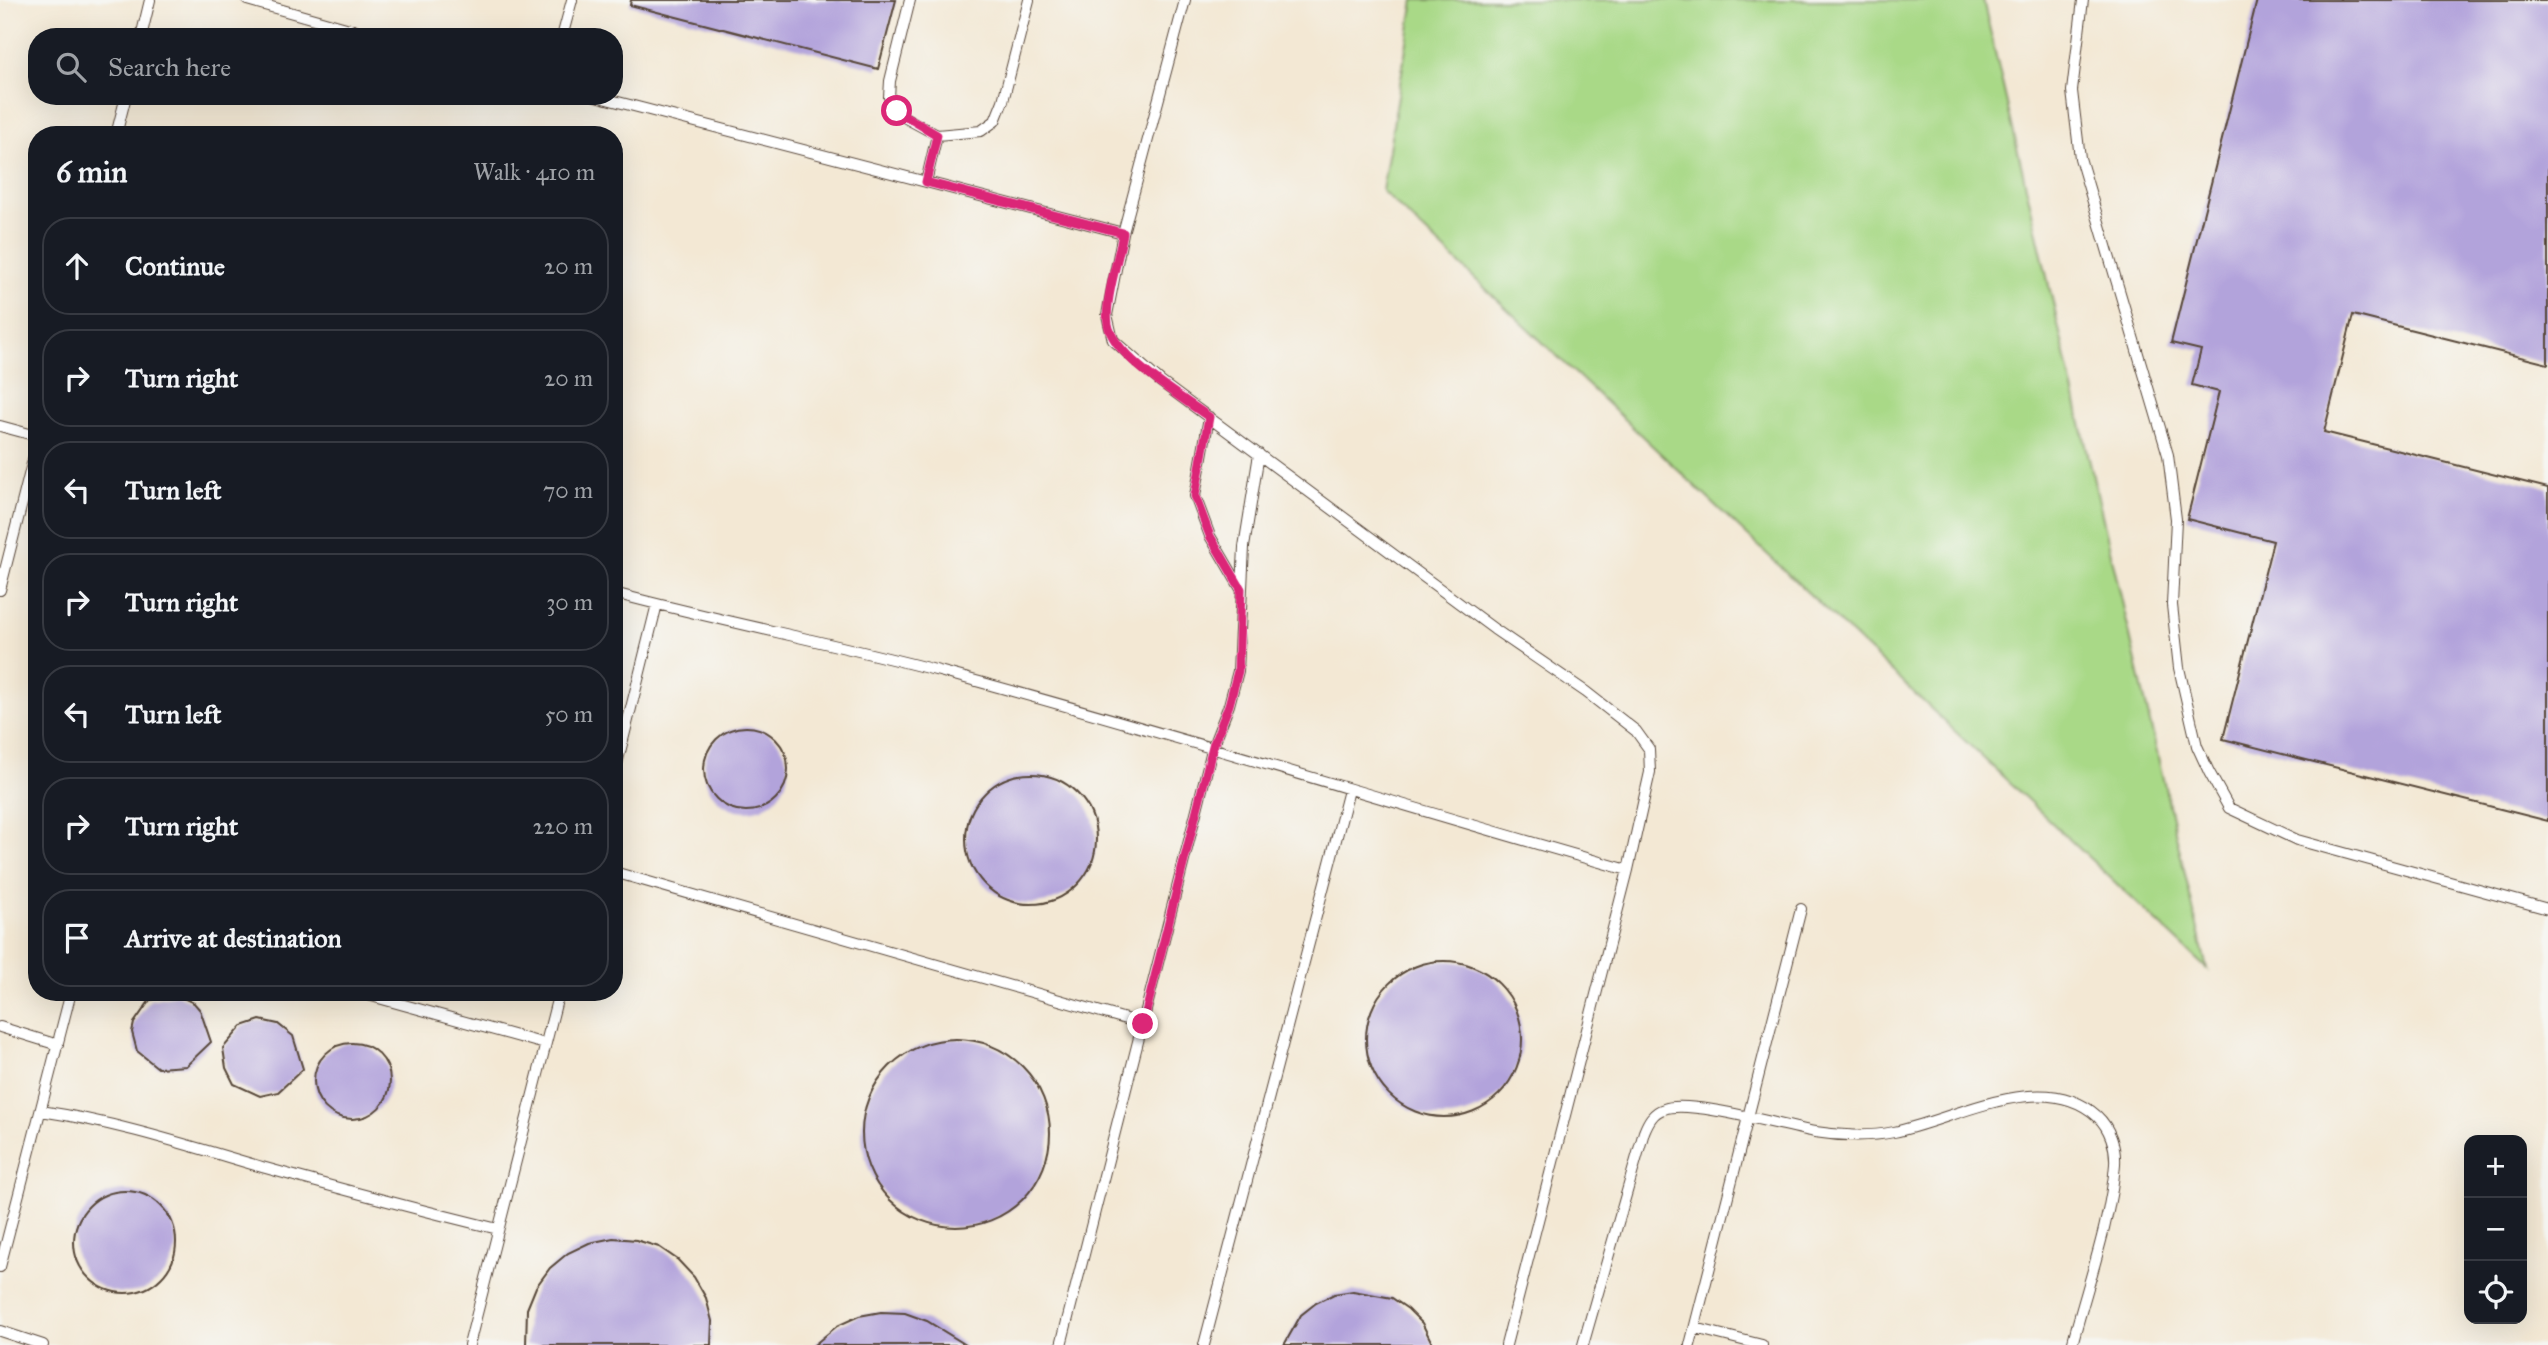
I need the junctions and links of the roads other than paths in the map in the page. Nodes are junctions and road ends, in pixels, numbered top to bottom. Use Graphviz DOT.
graph roads {
  1 [pos="150,0"];
  2 [pos="247,0"];
  3 [pos="572,0"];
  4 [pos="909,0"];
  5 [pos="1029,0"];
  6 [pos="1185,0"];
  7 [pos="2083,0"];
  8 [pos="143,28"];
  9 [pos="347,28"];
  10 [pos="564,28"];
  11 [pos="623,103"];
  12 [pos="123,105"];
  13 [pos="118,126"];
  14 [pos="937,135"];
  15 [pos="926,182"];
  16 [pos="1123,233"];
  17 [pos="1209,417"];
  18 [pos="0,426"];
  19 [pos="28,434"];
  20 [pos="1259,454"];
  21 [pos="28,480"];
  22 [pos="1241,589"];
  23 [pos="0,590"];
  24 [pos="623,595"];
  25 [pos="657,604"];
  26 [pos="623,740"];
  27 [pos="1213,746"];
  28 [pos="1349,790"];
  29 [pos="1628,870"];
  30 [pos="623,875"];
  31 [pos="1801,909"];
  32 [pos="2548,909"];
  33 [pos="69,1001"];
  34 [pos="390,1001"];
  35 [pos="557,1001"];
  36 [pos="1143,1024"];
  37 [pos="0,1027"];
  38 [pos="545,1044"];
  39 [pos="58,1045"];
  40 [pos="41,1111"];
  41 [pos="1748,1119"];
  42 [pos="499,1229"];
  43 [pos="0,1267"];
  44 [pos="1695,1328"];
  45 [pos="0,1331"];
  46 [pos="43,1345"];
  47 [pos="469,1345"];
  48 [pos="1061,1345"];
  49 [pos="1205,1345"];
  50 [pos="1506,1345"];
  51 [pos="1583,1345"];
  52 [pos="1690,1345"];
  53 [pos="1762,1345"];
  54 [pos="2071,1345"];
  1 -- 8 [label="lane"];
  2 -- 9 [label="lane"];
  3 -- 10 [label="lane"];
  4 -- 14 [label="lane"];
  5 -- 14 [label="lane"];
  6 -- 16 [label="lane"];
  7 -- 32 [label="lane"];
  11 -- 15 [label="lane"];
  12 -- 13 [label="lane"];
  14 -- 15 [label="lane"];
  15 -- 16 [label="lane"];
  16 -- 17 [label="lane"];
  17 -- 20 [label="lane"];
  17 -- 22 [label="lane"];
  18 -- 19 [label="lane"];
  20 -- 22 [label="lane"];
  20 -- 29 [label="lane"];
  21 -- 23 [label="lane"];
  22 -- 27 [label="lane"];
  24 -- 25 [label="lane"];
  25 -- 26 [label="lane"];
  25 -- 27 [label="lane"];
  27 -- 28 [label="lane"];
  27 -- 36 [label="lane"];
  28 -- 29 [label="lane"];
  28 -- 49 [label="lane"];
  29 -- 50 [label="lane"];
  30 -- 36 [label="lane"];
  31 -- 41 [label="lane"];
  33 -- 39 [label="lane"];
  34 -- 38 [label="lane"];
  35 -- 38 [label="lane"];
  36 -- 48 [label="lane"];
  37 -- 39 [label="lane"];
  38 -- 42 [label="lane"];
  39 -- 40 [label="lane"];
  40 -- 42 [label="lane"];
  40 -- 43 [label="lane"];
  41 -- 44 [label="lane"];
  41 -- 51 [label="lane"];
  41 -- 54 [label="lane"];
  42 -- 47 [label="lane"];
  44 -- 52 [label="lane"];
  44 -- 53 [label="lane"];
  45 -- 46 [label="lane"];
}
